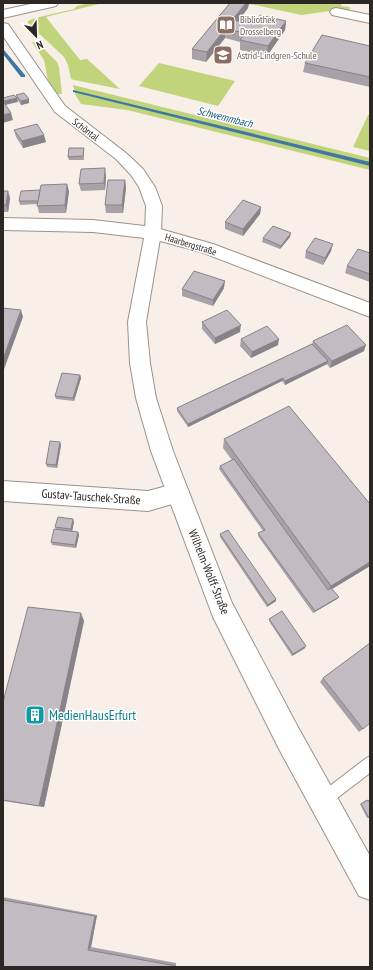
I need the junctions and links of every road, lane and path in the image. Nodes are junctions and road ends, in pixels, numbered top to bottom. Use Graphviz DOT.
graph roads {
  1 [pos="52,3"];
  2 [pos="336,12"];
  3 [pos="3,14"];
  4 [pos="368,15"];
  5 [pos="3,27"];
  6 [pos="3,224"];
  7 [pos="153,233"];
  8 [pos="370,310"];
  9 [pos="3,491"];
  10 [pos="178,493"];
  11 [pos="370,764"];
  12 [pos="323,800"];
  13 [pos="370,885"];
  1 -- 3 [label="street"];
  2 -- 4 [label="street"];
  5 -- 7 [label="street, Schöntal"];
  6 -- 7 [label="street, Haarbergstraße"];
  7 -- 8 [label="street, Haarbergstraße"];
  7 -- 10 [label="street, Wilhelm-Wolff-Straße"];
  9 -- 10 [label="street, Gustav-Tauschek-Straße"];
  10 -- 12 [label="street, Wilhelm-Wolff-Straße"];
  11 -- 12 [label="lane"];
  12 -- 13 [label="street, Wilhelm-Wolff-Straße"];
}
